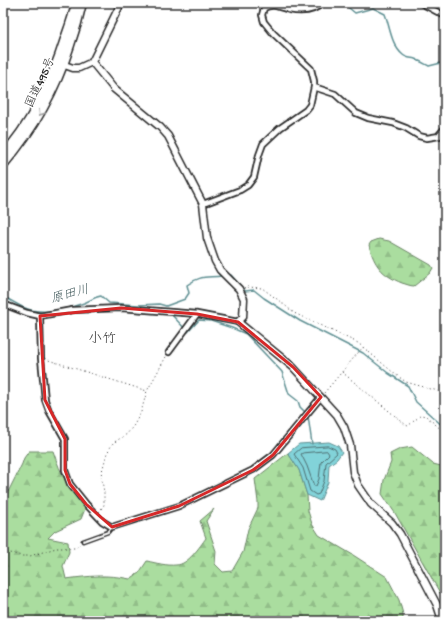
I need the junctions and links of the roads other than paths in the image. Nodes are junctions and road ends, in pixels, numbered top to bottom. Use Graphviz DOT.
graph roads {
  1 [pos="76,3"];
  2 [pos="82,3"];
  3 [pos="121,3"];
  4 [pos="322,3"];
  5 [pos="421,3"];
  6 [pos="445,16"];
  7 [pos="92,62"];
  8 [pos="61,64"];
  9 [pos="314,87"];
  10 [pos="445,128"];
  11 [pos="445,135"];
  12 [pos="438,136"];
  13 [pos="3,155"];
  14 [pos="3,165"];
  15 [pos="203,204"];
  16 [pos="3,304"];
  17 [pos="197,314"];
  18 [pos="40,316"];
  19 [pos="238,322"];
  20 [pos="169,352"];
  21 [pos="321,397"];
  22 [pos="112,527"];
  23 [pos="83,541"];
  24 [pos="441,621"];
  1 -- 8 [label="highway, 国道495号"];
  2 -- 8 [label="highway, 国道495号"];
  3 -- 7 [label="street"];
  4 -- 9 [label="street"];
  5 -- 6 [label="street"];
  7 -- 8 [label="street"];
  7 -- 15 [label="street"];
  8 -- 13 [label="highway, 国道495号"];
  8 -- 14 [label="highway, 国道495号, one-way"];
  9 -- 12 [label="street"];
  9 -- 15 [label="street"];
  10 -- 12 [label="street"];
  11 -- 12 [label="street"];
  15 -- 19 [label="street"];
  16 -- 18 [label="street"];
  17 -- 18 [label="street"];
  17 -- 19 [label="street"];
  17 -- 20 [label="street"];
  18 -- 22 [label="street"];
  19 -- 21 [label="street"];
  21 -- 22 [label="street"];
  21 -- 24 [label="street"];
  22 -- 23 [label="lane"];
}
